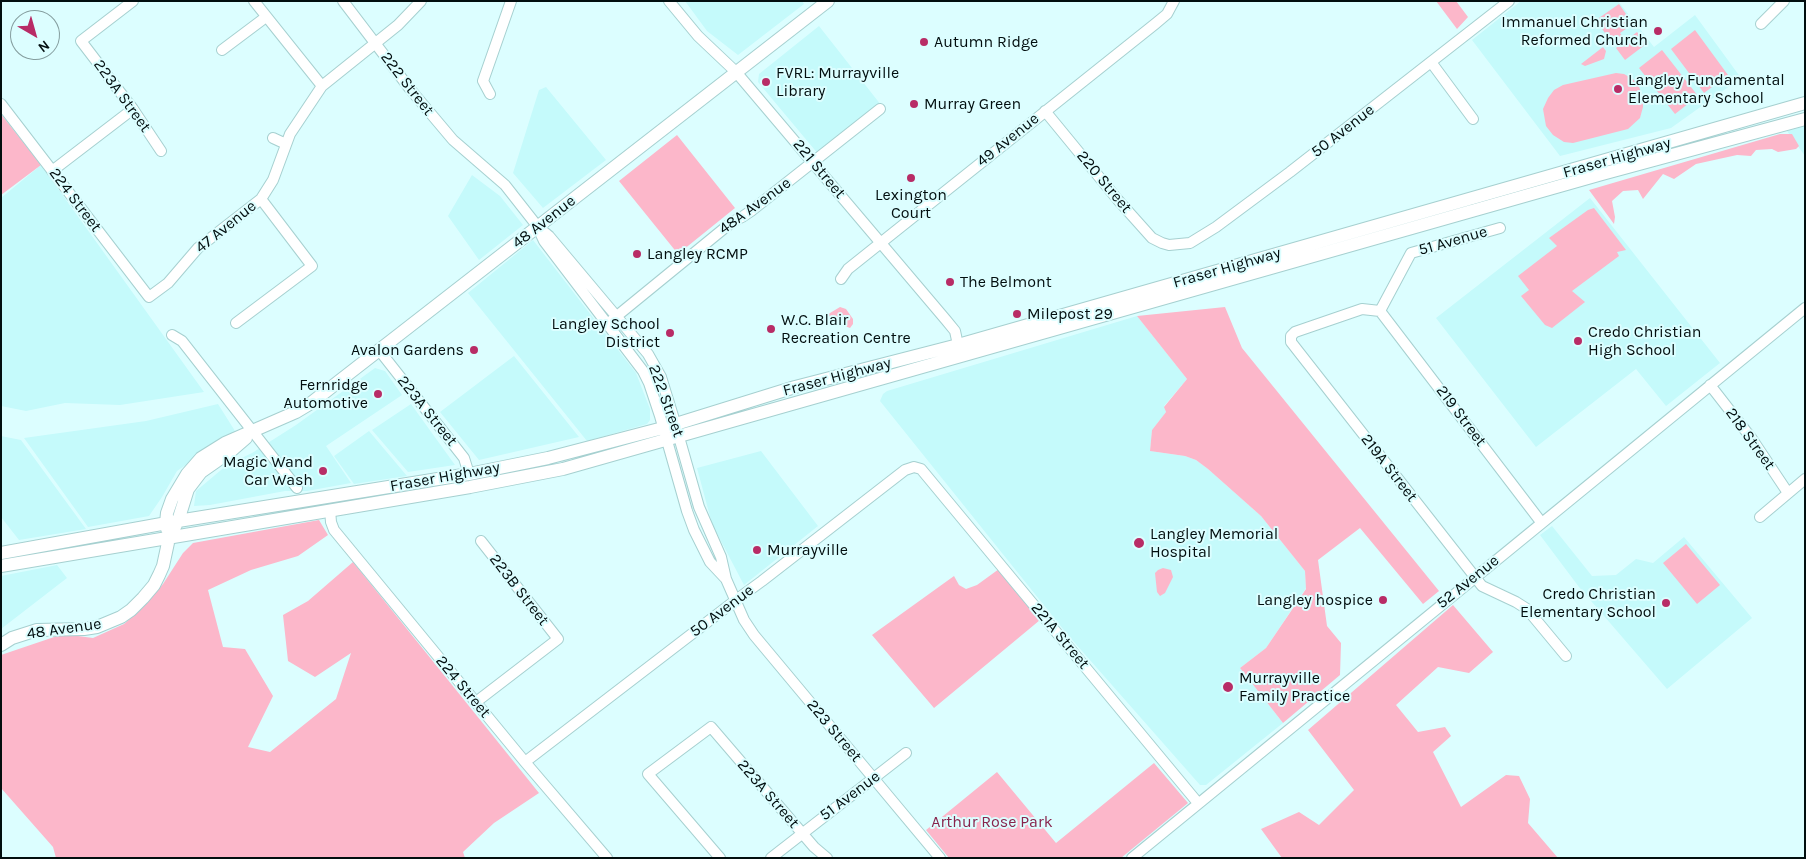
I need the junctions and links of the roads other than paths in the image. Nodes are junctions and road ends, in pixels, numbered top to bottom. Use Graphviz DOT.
graph roads {
  1 [pos="133,1"];
  2 [pos="254,1"];
  3 [pos="343,1"];
  4 [pos="421,1"];
  5 [pos="511,1"];
  6 [pos="669,1"];
  7 [pos="828,1"];
  8 [pos="1174,1"];
  9 [pos="1510,1"];
  10 [pos="1784,1"];
  11 [pos="266,17"];
  12 [pos="1761,24"];
  13 [pos="376,43"];
  14 [pos="222,50"];
  15 [pos="1431,62"];
  16 [pos="736,72"];
  17 [pos="322,86"];
  18 [pos="490,94"];
  19 [pos="1805,103"];
  20 [pos="1,104"];
  21 [pos="133,109"];
  22 [pos="880,109"];
  23 [pos="1045,110"];
  24 [pos="1473,119"];
  25 [pos="1805,119"];
  26 [pos="273,138"];
  27 [pos="286,144"];
  28 [pos="161,151"];
  29 [pos="813,162"];
  30 [pos="52,171"];
  31 [pos="261,199"];
  32 [pos="538,227"];
  33 [pos="1500,228"];
  34 [pos="881,243"];
  35 [pos="1169,245"];
  36 [pos="841,279"];
  37 [pos="149,297"];
  38 [pos="1805,308"];
  39 [pos="1380,311"];
  40 [pos="616,316"];
  41 [pos="236,323"];
  42 [pos="607,323"];
  43 [pos="172,335"];
  44 [pos="958,345"];
  45 [pos="379,350"];
  46 [pos="1710,385"];
  47 [pos="253,432"];
  48 [pos="671,432"];
  49 [pos="921,469"];
  50 [pos="469,474"];
  51 [pos="1805,479"];
  52 [pos="297,488"];
  53 [pos="1788,493"];
  54 [pos="330,510"];
  55 [pos="1760,517"];
  56 [pos="172,522"];
  57 [pos="1541,522"];
  58 [pos="170,538"];
  59 [pos="481,541"];
  60 [pos="1,553"];
  61 [pos="1,566"];
  62 [pos="1474,577"];
  63 [pos="736,600"];
  64 [pos="1,645"];
  65 [pos="1566,656"];
  66 [pos="476,702"];
  67 [pos="906,753"];
  68 [pos="525,762"];
  69 [pos="874,778"];
  70 [pos="1198,803"];
  71 [pos="802,833"];
  72 [pos="1135,857"];
  73 [pos="608,858"];
  74 [pos="720,858"];
  75 [pos="771,858"];
  76 [pos="826,858"];
  77 [pos="940,858"];
  1 -- 21 [label="street, 223A Street"];
  2 -- 11 [label="street"];
  3 -- 13 [label="street, 222 Street"];
  4 -- 13 [label="street"];
  5 -- 18 [label="street"];
  6 -- 16 [label="street, 221 Street"];
  7 -- 16 [label="main road, 48 Avenue"];
  8 -- 23 [label="street, 49 Avenue"];
  9 -- 15 [label="street, 50 Avenue"];
  10 -- 12 [label="street"];
  11 -- 14 [label="street"];
  11 -- 17 [label="street"];
  13 -- 17 [label="street, 47 Avenue"];
  13 -- 32 [label="street, 222 Street"];
  15 -- 24 [label="street"];
  15 -- 35 [label="street, 50 Avenue"];
  16 -- 29 [label="street, 221 Street"];
  16 -- 32 [label="main road, 48 Avenue"];
  17 -- 27 [label="street, 47 Avenue"];
  19 -- 44 [label="main road, Fraser Highway"];
  20 -- 30 [label="street, 224 Street"];
  21 -- 28 [label="street, 223A Street"];
  21 -- 30 [label="street"];
  22 -- 29 [label="street, 48A Avenue"];
  23 -- 34 [label="street, 49 Avenue"];
  23 -- 35 [label="street, 220 Street"];
  25 -- 48 [label="main road, Fraser Highway"];
  26 -- 27 [label="street"];
  27 -- 31 [label="street, 47 Avenue"];
  29 -- 34 [label="street, 221 Street"];
  29 -- 40 [label="street, 48A Avenue"];
  30 -- 37 [label="street, 224 Street"];
  31 -- 37 [label="street, 47 Avenue"];
  31 -- 41 [label="street"];
  32 -- 40 [label="street, 222 Street"];
  32 -- 42 [label="street, 222 Street"];
  32 -- 45 [label="main road, 48 Avenue"];
  33 -- 39 [label="street, 51 Avenue"];
  34 -- 36 [label="street, 49 Avenue"];
  34 -- 44 [label="street, 221 Street"];
  38 -- 46 [label="street, 52 Avenue"];
  39 -- 57 [label="street, 219 Street"];
  39 -- 62 [label="street, 219A Street"];
  40 -- 42 [label="street, 48A Avenue"];
  40 -- 48 [label="street, 222 Street"];
  42 -- 48 [label="street, 222 Street"];
  43 -- 47 [label="street"];
  44 -- 48 [label="main road, Fraser Highway"];
  45 -- 47 [label="main road, 48 Avenue"];
  45 -- 50 [label="street, 223A Street"];
  46 -- 53 [label="street, 218 Street"];
  46 -- 57 [label="street, 52 Avenue"];
  47 -- 52 [label="street"];
  47 -- 56 [label="main road, 48 Avenue"];
  48 -- 50 [label="main road, Fraser Highway"];
  48 -- 54 [label="main road, Fraser Highway"];
  48 -- 63 [label="street, 222 Street"];
  49 -- 63 [label="street, 50 Avenue"];
  49 -- 70 [label="street, 221A Street"];
  50 -- 56 [label="main road, Fraser Highway"];
  51 -- 53 [label="street"];
  53 -- 55 [label="street"];
  54 -- 58 [label="main road, Fraser Highway"];
  54 -- 66 [label="street, 224 Street"];
  56 -- 58 [label="main road, 48 Avenue"];
  56 -- 60 [label="main road, Fraser Highway"];
  57 -- 62 [label="street, 52 Avenue"];
  58 -- 61 [label="main road, Fraser Highway"];
  58 -- 64 [label="main road, 48 Avenue"];
  59 -- 66 [label="street, 223B Street"];
  62 -- 65 [label="street, 219A Street"];
  62 -- 70 [label="street, 52 Avenue"];
  63 -- 68 [label="street, 50 Avenue"];
  63 -- 69 [label="street, 223 Street"];
  66 -- 68 [label="street, 224 Street"];
  67 -- 69 [label="street, 51 Avenue"];
  68 -- 73 [label="street, 224 Street"];
  69 -- 71 [label="street, 51 Avenue"];
  69 -- 77 [label="street, 223 Street"];
  70 -- 72 [label="street, 52 Avenue"];
  71 -- 74 [label="street, 223A Street"];
  71 -- 75 [label="street, 51 Avenue"];
  71 -- 76 [label="street, 223A Street"];
}
